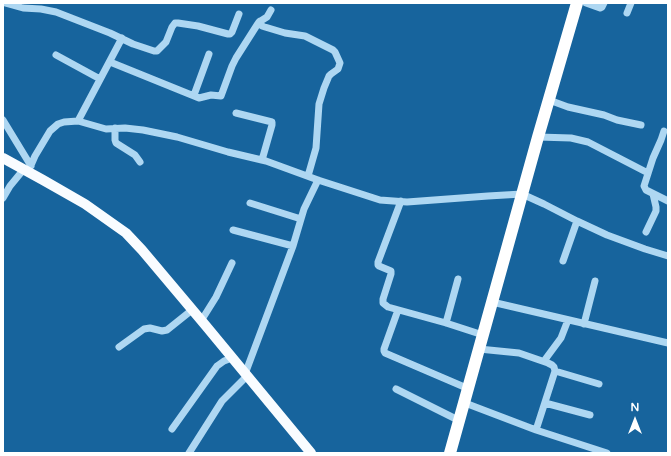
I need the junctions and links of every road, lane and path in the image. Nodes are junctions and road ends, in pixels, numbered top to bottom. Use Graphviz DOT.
graph roads {
  1 [pos="5,3"];
  2 [pos="577,3"];
  3 [pos="586,3"];
  4 [pos="604,3"];
  5 [pos="631,3"];
  6 [pos="271,10"];
  7 [pos="626,13"];
  8 [pos="239,14"];
  9 [pos="260,21"];
  10 [pos="122,38"];
  11 [pos="209,54"];
  12 [pos="56,55"];
  13 [pos="110,62"];
  14 [pos="100,79"];
  15 [pos="194,96"];
  16 [pos="549,100"];
  17 [pos="236,113"];
  18 [pos="3,120"];
  19 [pos="78,121"];
  20 [pos="641,125"];
  21 [pos="115,128"];
  22 [pos="664,131"];
  23 [pos="538,138"];
  24 [pos="3,158"];
  25 [pos="262,160"];
  26 [pos="140,162"];
  27 [pos="28,169"];
  28 [pos="648,173"];
  29 [pos="308,176"];
  30 [pos="318,180"];
  31 [pos="522,194"];
  32 [pos="653,194"];
  33 [pos="3,198"];
  34 [pos="668,200"];
  35 [pos="402,202"];
  36 [pos="250,203"];
  37 [pos="301,218"];
  38 [pos="577,221"];
  39 [pos="233,230"];
  40 [pos="646,232"];
  41 [pos="293,246"];
  42 [pos="668,256"];
  43 [pos="563,261"];
  44 [pos="232,262"];
  45 [pos="458,279"];
  46 [pos="595,281"];
  47 [pos="492,302"];
  48 [pos="192,310"];
  49 [pos="398,310"];
  50 [pos="568,320"];
  51 [pos="201,321"];
  52 [pos="446,323"];
  53 [pos="584,324"];
  54 [pos="483,335"];
  55 [pos="668,343"];
  56 [pos="119,347"];
  57 [pos="479,349"];
  58 [pos="232,358"];
  59 [pos="544,361"];
  60 [pos="555,371"];
  61 [pos="246,375"];
  62 [pos="599,384"];
  63 [pos="396,389"];
  64 [pos="469,389"];
  65 [pos="465,403"];
  66 [pos="545,403"];
  67 [pos="590,415"];
  68 [pos="460,421"];
  69 [pos="172,429"];
  70 [pos="536,430"];
  71 [pos="308,452"];
  72 [pos="189,453"];
  73 [pos="450,453"];
  74 [pos="607,453"];
  1 -- 10 [label="street"];
  2 -- 16 [label="highway"];
  3 -- 4 [label="street"];
  5 -- 7 [label="street"];
  6 -- 9 [label="street"];
  8 -- 10 [label="street"];
  9 -- 15 [label="street"];
  9 -- 29 [label="street"];
  10 -- 13 [label="street"];
  11 -- 15 [label="street"];
  12 -- 14 [label="street"];
  13 -- 14 [label="street"];
  13 -- 15 [label="street"];
  14 -- 19 [label="street"];
  16 -- 20 [label="street"];
  16 -- 23 [label="highway"];
  17 -- 25 [label="street"];
  18 -- 27 [label="street"];
  19 -- 21 [label="street"];
  19 -- 27 [label="street"];
  21 -- 25 [label="street"];
  21 -- 26 [label="street"];
  22 -- 28 [label="street"];
  23 -- 28 [label="street"];
  23 -- 31 [label="highway"];
  24 -- 27 [label="main road"];
  25 -- 29 [label="street"];
  27 -- 33 [label="street"];
  27 -- 48 [label="main road"];
  28 -- 32 [label="street"];
  29 -- 30 [label="street"];
  30 -- 35 [label="street"];
  30 -- 37 [label="street"];
  31 -- 35 [label="street"];
  31 -- 38 [label="street"];
  31 -- 47 [label="highway"];
  32 -- 34 [label="street"];
  32 -- 40 [label="street"];
  35 -- 49 [label="street"];
  36 -- 37 [label="street"];
  37 -- 41 [label="street"];
  38 -- 42 [label="street"];
  38 -- 43 [label="street"];
  39 -- 41 [label="street"];
  41 -- 61 [label="street"];
  44 -- 51 [label="street"];
  45 -- 52 [label="street"];
  46 -- 53 [label="street"];
  47 -- 50 [label="street"];
  47 -- 54 [label="highway"];
  48 -- 51 [label="main road"];
  48 -- 56 [label="street"];
  49 -- 52 [label="street"];
  49 -- 64 [label="street"];
  50 -- 53 [label="street"];
  50 -- 59 [label="street"];
  51 -- 58 [label="main road"];
  52 -- 54 [label="street"];
  53 -- 55 [label="street"];
  54 -- 57 [label="highway"];
  57 -- 59 [label="street"];
  57 -- 64 [label="highway"];
  58 -- 61 [label="main road"];
  58 -- 69 [label="street"];
  59 -- 60 [label="street"];
  60 -- 62 [label="street"];
  60 -- 66 [label="street"];
  61 -- 71 [label="main road"];
  61 -- 72 [label="street"];
  63 -- 68 [label="street"];
  64 -- 65 [label="highway"];
  65 -- 68 [label="highway"];
  65 -- 70 [label="street"];
  66 -- 67 [label="street"];
  66 -- 70 [label="street"];
  68 -- 73 [label="highway"];
  70 -- 74 [label="street"];
}
